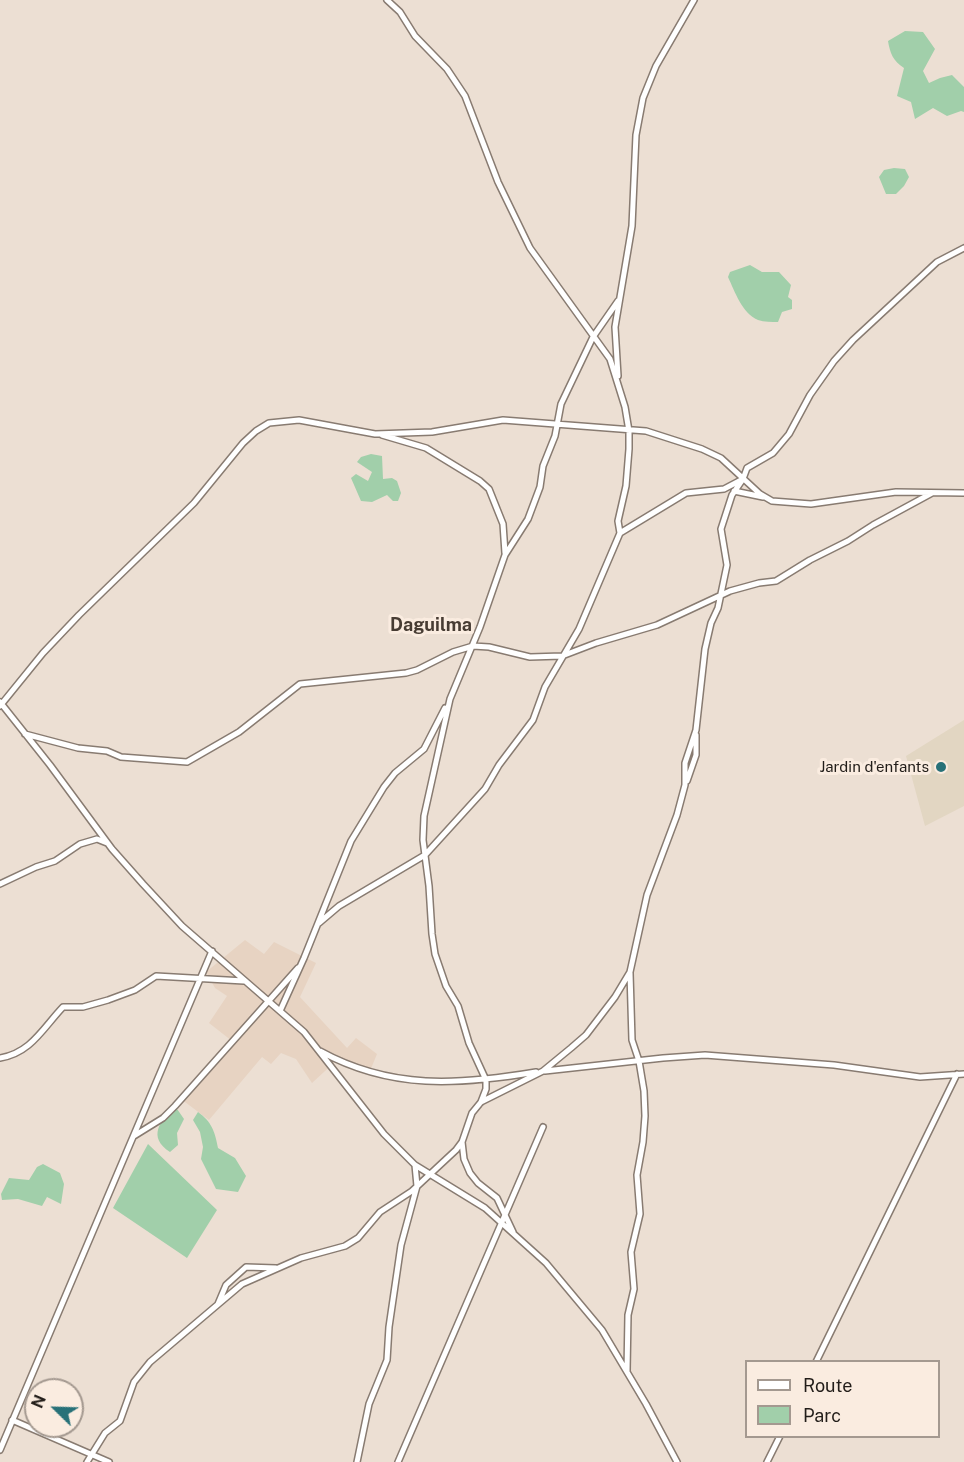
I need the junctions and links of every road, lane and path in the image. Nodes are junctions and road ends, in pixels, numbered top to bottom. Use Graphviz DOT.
graph roads {
  1 [pos="387,0"];
  2 [pos="694,0"];
  3 [pos="964,248"];
  4 [pos="618,301"];
  5 [pos="593,337"];
  6 [pos="619,384"];
  7 [pos="557,424"];
  8 [pos="628,431"];
  9 [pos="375,434"];
  10 [pos="743,479"];
  11 [pos="717,489"];
  12 [pos="735,491"];
  13 [pos="934,492"];
  14 [pos="964,493"];
  15 [pos="766,498"];
  16 [pos="620,533"];
  17 [pos="505,555"];
  18 [pos="720,595"];
  19 [pos="473,646"];
  20 [pos="562,657"];
  21 [pos="450,699"];
  22 [pos="1,704"];
  23 [pos="25,734"];
  24 [pos="108,844"];
  25 [pos="424,855"];
  26 [pos="0,884"];
  27 [pos="319,922"];
  28 [pos="212,951"];
  29 [pos="301,964"];
  30 [pos="630,972"];
  31 [pos="201,978"];
  32 [pos="246,981"];
  33 [pos="268,1000"];
  34 [pos="280,1011"];
  35 [pos="317,1049"];
  36 [pos="0,1058"];
  37 [pos="639,1061"];
  38 [pos="543,1071"];
  39 [pos="961,1074"];
  40 [pos="486,1080"];
  41 [pos="481,1102"];
  42 [pos="543,1127"];
  43 [pos="133,1137"];
  44 [pos="462,1142"];
  45 [pos="415,1165"];
  46 [pos="430,1174"];
  47 [pos="417,1186"];
  48 [pos="505,1214"];
  49 [pos="501,1223"];
  50 [pos="513,1233"];
  51 [pos="278,1268"];
  52 [pos="218,1305"];
  53 [pos="817,1360"];
  54 [pos="627,1372"];
  55 [pos="12,1420"];
  56 [pos="779,1438"];
  57 [pos="0,1450"];
  58 [pos="92,1454"];
  59 [pos="87,1462"];
  60 [pos="109,1462"];
  61 [pos="357,1462"];
  62 [pos="398,1462"];
  63 [pos="677,1462"];
  64 [pos="767,1462"];
  1 -- 5 [label="street"];
  2 -- 4 [label="street"];
  3 -- 10 [label="street"];
  4 -- 5 [label="street"];
  4 -- 6 [label="street"];
  5 -- 6 [label="street"];
  5 -- 7 [label="street"];
  6 -- 8 [label="street"];
  7 -- 8 [label="street"];
  7 -- 9 [label="street"];
  7 -- 17 [label="street"];
  8 -- 10 [label="street"];
  8 -- 16 [label="street"];
  9 -- 17 [label="street"];
  9 -- 22 [label="street"];
  10 -- 11 [label="street"];
  10 -- 12 [label="street"];
  10 -- 15 [label="street"];
  11 -- 12 [label="street"];
  11 -- 16 [label="street"];
  12 -- 15 [label="street"];
  12 -- 18 [label="street"];
  13 -- 14 [label="street"];
  13 -- 15 [label="street"];
  13 -- 18 [label="street"];
  16 -- 20 [label="street"];
  17 -- 19 [label="street"];
  18 -- 20 [label="street"];
  18 -- 30 [label="street"];
  19 -- 20 [label="street"];
  19 -- 21 [label="street"];
  19 -- 23 [label="street"];
  20 -- 25 [label="street"];
  21 -- 25 [label="street"];
  21 -- 27 [label="street"];
  22 -- 23 [label="street"];
  23 -- 24 [label="street"];
  24 -- 26 [label="street"];
  24 -- 28 [label="street"];
  25 -- 27 [label="street"];
  25 -- 40 [label="street"];
  27 -- 29 [label="street"];
  28 -- 31 [label="street"];
  28 -- 32 [label="street"];
  29 -- 33 [label="street"];
  29 -- 34 [label="street"];
  30 -- 37 [label="street"];
  30 -- 38 [label="street"];
  31 -- 32 [label="street"];
  31 -- 36 [label="street"];
  31 -- 43 [label="street"];
  32 -- 33 [label="street"];
  33 -- 34 [label="street"];
  33 -- 43 [label="street"];
  34 -- 35 [label="street"];
  35 -- 40 [label="street"];
  35 -- 45 [label="street"];
  37 -- 38 [label="street"];
  37 -- 39 [label="street"];
  37 -- 54 [label="street"];
  38 -- 40 [label="street"];
  38 -- 41 [label="street"];
  39 -- 53 [label="street"];
  40 -- 41 [label="street"];
  41 -- 44 [label="street"];
  42 -- 48 [label="street"];
  43 -- 55 [label="street"];
  44 -- 46 [label="street"];
  44 -- 48 [label="street"];
  45 -- 46 [label="street"];
  45 -- 47 [label="street"];
  46 -- 47 [label="street"];
  46 -- 49 [label="street"];
  47 -- 51 [label="street"];
  47 -- 61 [label="street"];
  48 -- 49 [label="street"];
  48 -- 50 [label="street"];
  49 -- 50 [label="street"];
  49 -- 62 [label="street"];
  50 -- 54 [label="street"];
  51 -- 52 [label="street"];
  51 -- 52 [label="street"];
  52 -- 58 [label="street"];
  54 -- 63 [label="street"];
  55 -- 57 [label="street"];
  55 -- 58 [label="street"];
  56 -- 64 [label="street"];
  58 -- 59 [label="street"];
  58 -- 60 [label="street"];
}
